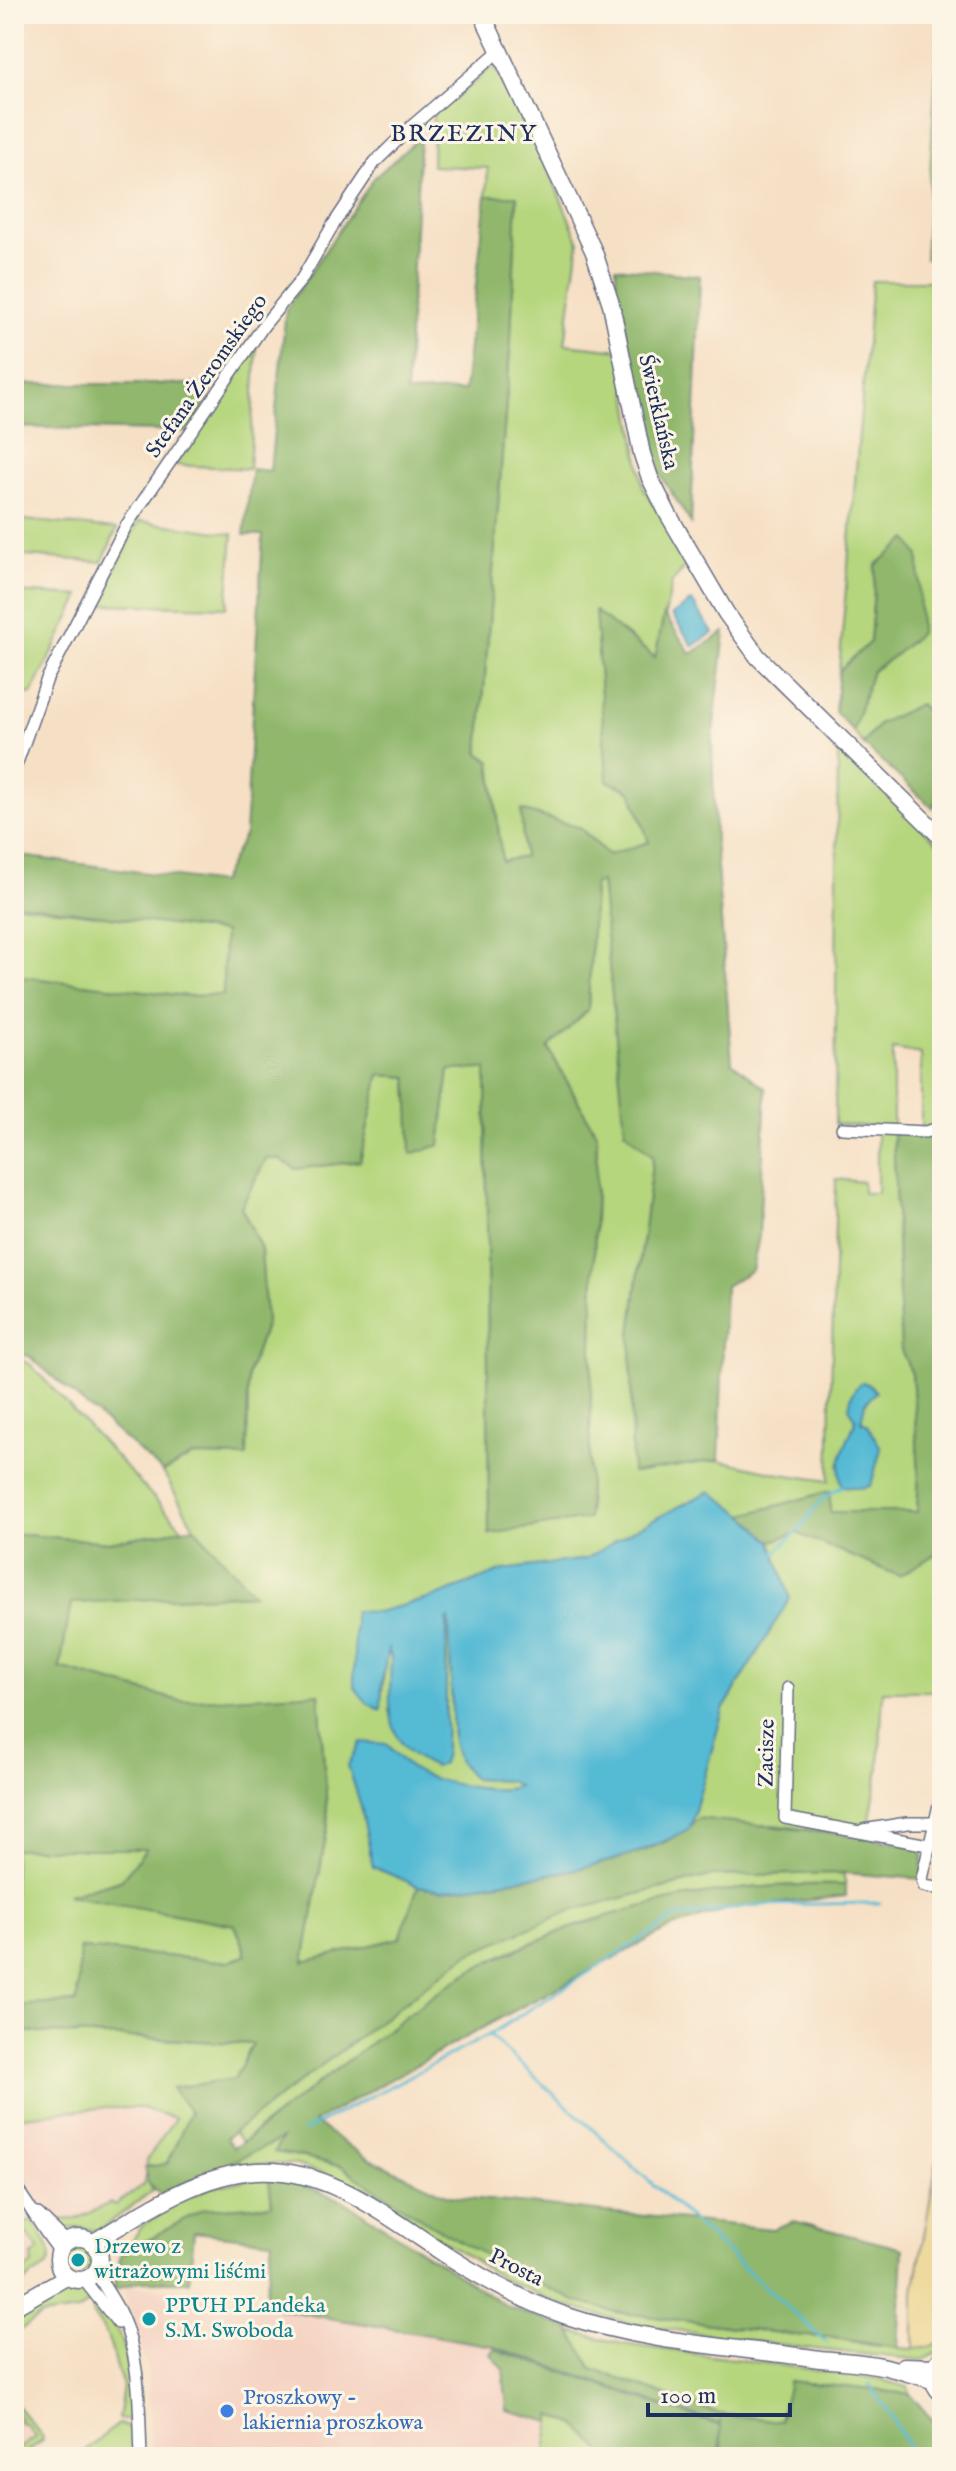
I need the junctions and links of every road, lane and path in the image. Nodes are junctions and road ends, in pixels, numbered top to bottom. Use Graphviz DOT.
graph roads {
  1 [pos="482,14"];
  2 [pos="499,51"];
  3 [pos="14,771"];
  4 [pos="942,838"];
  5 [pos="942,1127"];
  6 [pos="842,1128"];
  7 [pos="788,1688"];
  8 [pos="942,1792"];
  9 [pos="938,1823"];
  10 [pos="861,1832"];
  11 [pos="928,1845"];
  12 [pos="942,1889"];
  13 [pos="14,2185"];
  14 [pos="63,2258"];
  15 [pos="93,2262"];
  16 [pos="20,2303"];
  17 [pos="938,2375"];
  18 [pos="141,2457"];
  1 -- 2 [label="main road, Świerklańska"];
  2 -- 3 [label="street, Stefana Żeromskiego"];
  2 -- 4 [label="main road, Świerklańska"];
  5 -- 6 [label="street"];
  7 -- 10 [label="street, Zacisze"];
  8 -- 9 [label="street"];
  9 -- 10 [label="street"];
  9 -- 11 [label="street"];
  10 -- 11 [label="street"];
  11 -- 12 [label="street"];
  13 -- 14 [label="street"];
  14 -- 15 [label="main road"];
  14 -- 15 [label="main road"];
  14 -- 16 [label="main road"];
  15 -- 17 [label="main road, Prosta"];
  15 -- 18 [label="street"];
}
